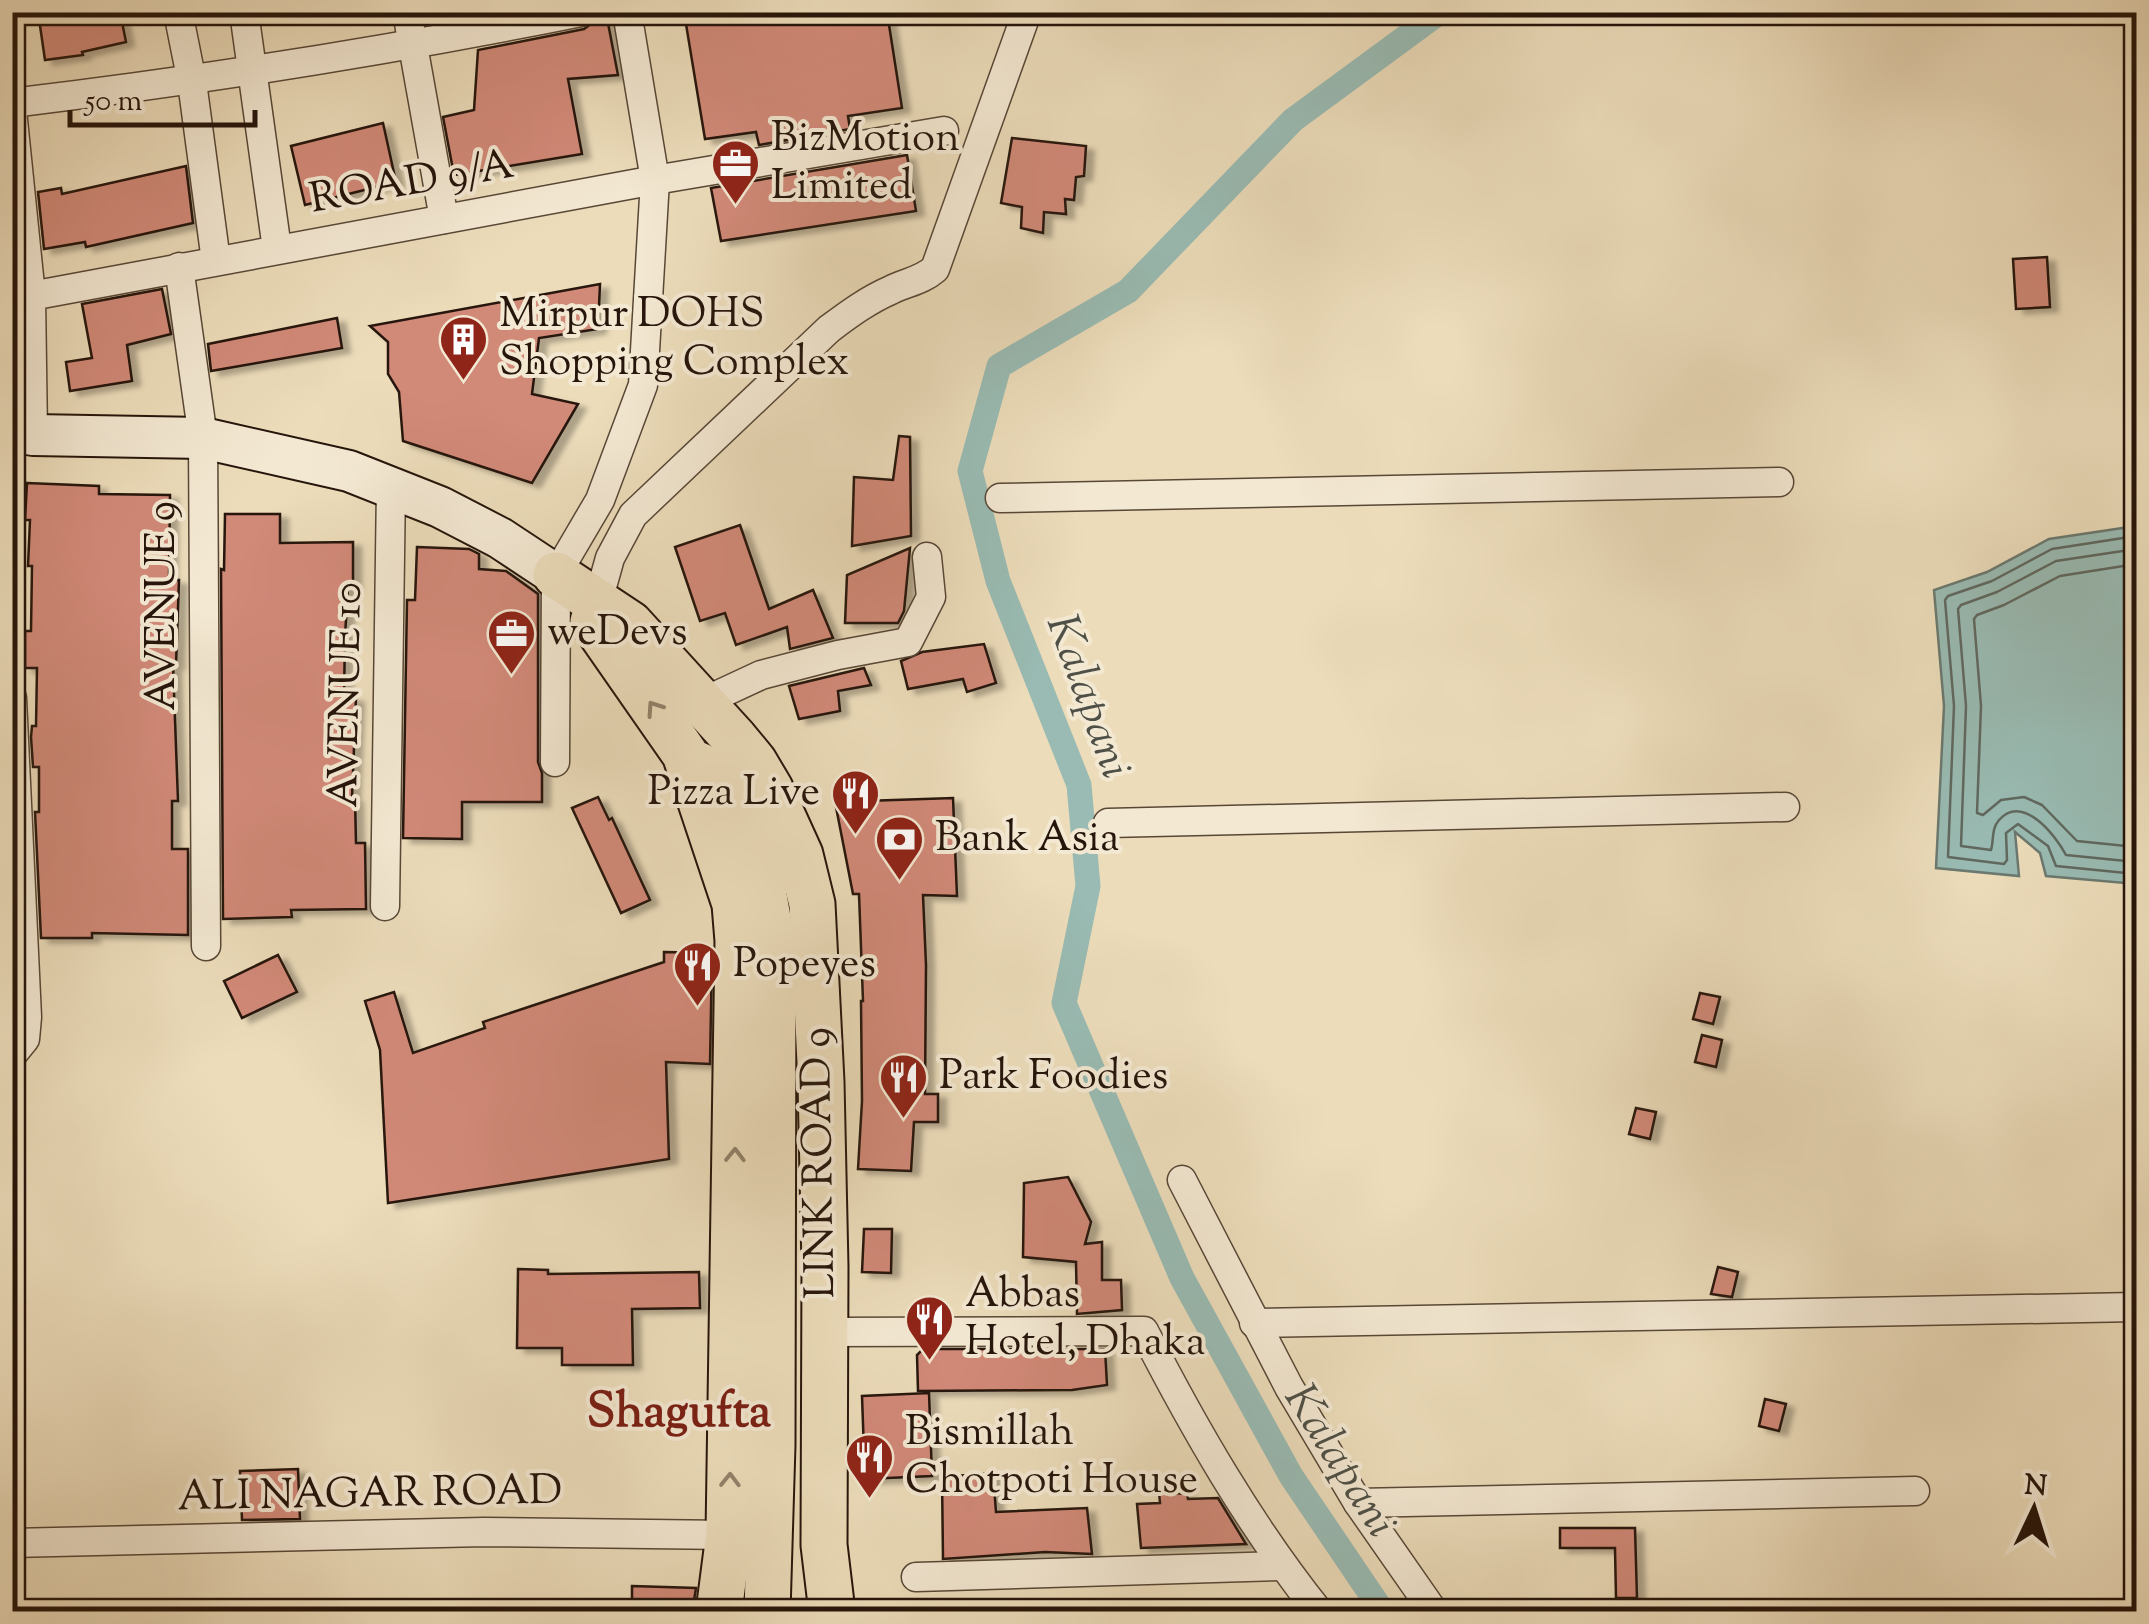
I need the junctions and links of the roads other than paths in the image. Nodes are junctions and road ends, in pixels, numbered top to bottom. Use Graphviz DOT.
graph roads {
  1 [pos="178,12"];
  2 [pos="244,12"];
  3 [pos="407,12"];
  4 [pos="582,12"];
  5 [pos="628,12"];
  6 [pos="1027,12"];
  7 [pos="411,46"];
  8 [pos="252,70"];
  9 [pos="192,82"];
  10 [pos="12,106"];
  11 [pos="944,132"];
  12 [pos="656,180"];
  13 [pos="444,219"];
  14 [pos="278,249"];
  15 [pos="216,260"];
  16 [pos="179,267"];
  17 [pos="32,296"];
  18 [pos="19,436"];
  19 [pos="203,438"];
  20 [pos="1779,482"];
  21 [pos="391,486"];
  22 [pos="1000,498"];
  23 [pos="928,557"];
  24 [pos="556,575"];
  25 [pos="598,601"];
  26 [pos="12,698"];
  27 [pos="710,712"];
  28 [pos="685,754"];
  29 [pos="555,762"];
  30 [pos="732,778"];
  31 [pos="1785,807"];
  32 [pos="1108,823"];
  33 [pos="16,871"];
  34 [pos="386,906"];
  35 [pos="206,946"];
  36 [pos="12,1056"];
  37 [pos="1182,1180"];
  38 [pos="2136,1307"];
  39 [pos="1254,1323"];
  40 [pos="824,1332"];
  41 [pos="1915,1491"];
  42 [pos="1358,1503"];
  43 [pos="729,1535"];
  44 [pos="12,1542"];
  45 [pos="1282,1566"];
  46 [pos="916,1578"];
  47 [pos="719,1612"];
  48 [pos="768,1612"];
  49 [pos="806,1612"];
  50 [pos="832,1612"];
  51 [pos="1318,1612"];
  52 [pos="1434,1612"];
  1 -- 9 [label="street"];
  2 -- 8 [label="street"];
  3 -- 7 [label="street"];
  4 -- 7 [label="street"];
  5 -- 12 [label="street"];
  6 -- 25 [label="street"];
  7 -- 8 [label="street"];
  7 -- 13 [label="street"];
  8 -- 9 [label="street"];
  8 -- 14 [label="street"];
  9 -- 10 [label="street"];
  9 -- 15 [label="street"];
  10 -- 17 [label="street"];
  11 -- 12 [label="street, ROAD 9/A"];
  12 -- 13 [label="street, ROAD 9/A"];
  12 -- 24 [label="street"];
  13 -- 14 [label="street, ROAD 9/A"];
  14 -- 15 [label="street, ROAD 9/A"];
  15 -- 16 [label="street, ROAD 9/A"];
  16 -- 17 [label="street, ROAD 9/A"];
  16 -- 19 [label="street, AVENUE 9"];
  17 -- 18 [label="street"];
  18 -- 19 [label="main road, LINK ROAD 9"];
  19 -- 21 [label="main road, LINK ROAD 9"];
  19 -- 35 [label="street, AVENUE 9"];
  20 -- 22 [label="street"];
  21 -- 24 [label="main road, LINK ROAD 9"];
  21 -- 34 [label="street, AVENUE 10"];
  23 -- 27 [label="street"];
  24 -- 25 [label="main road, LINK ROAD 9"];
  28 -- 24 [label="main road, LINK ROAD 9, one-way"];
  24 -- 29 [label="street"];
  25 -- 27 [label="main road, LINK ROAD 9"];
  26 -- 33 [label="street"];
  27 -- 30 [label="main road"];
  27 -- 40 [label="main road, LINK ROAD 9"];
  28 -- 30 [label="main road"];
  43 -- 28 [label="main road, LINK ROAD 9, one-way"];
  30 -- 48 [label="main road"];
  30 -- 49 [label="main road"];
  31 -- 32 [label="street"];
  33 -- 36 [label="street"];
  37 -- 39 [label="street"];
  38 -- 39 [label="street"];
  39 -- 42 [label="street"];
  40 -- 45 [label="street"];
  40 -- 50 [label="main road, LINK ROAD 9"];
  41 -- 42 [label="street"];
  42 -- 52 [label="street"];
  43 -- 44 [label="street, ALI NAGAR ROAD"];
  43 -- 47 [label="main road, LINK ROAD 9"];
  45 -- 46 [label="street"];
  45 -- 51 [label="street"];
}
